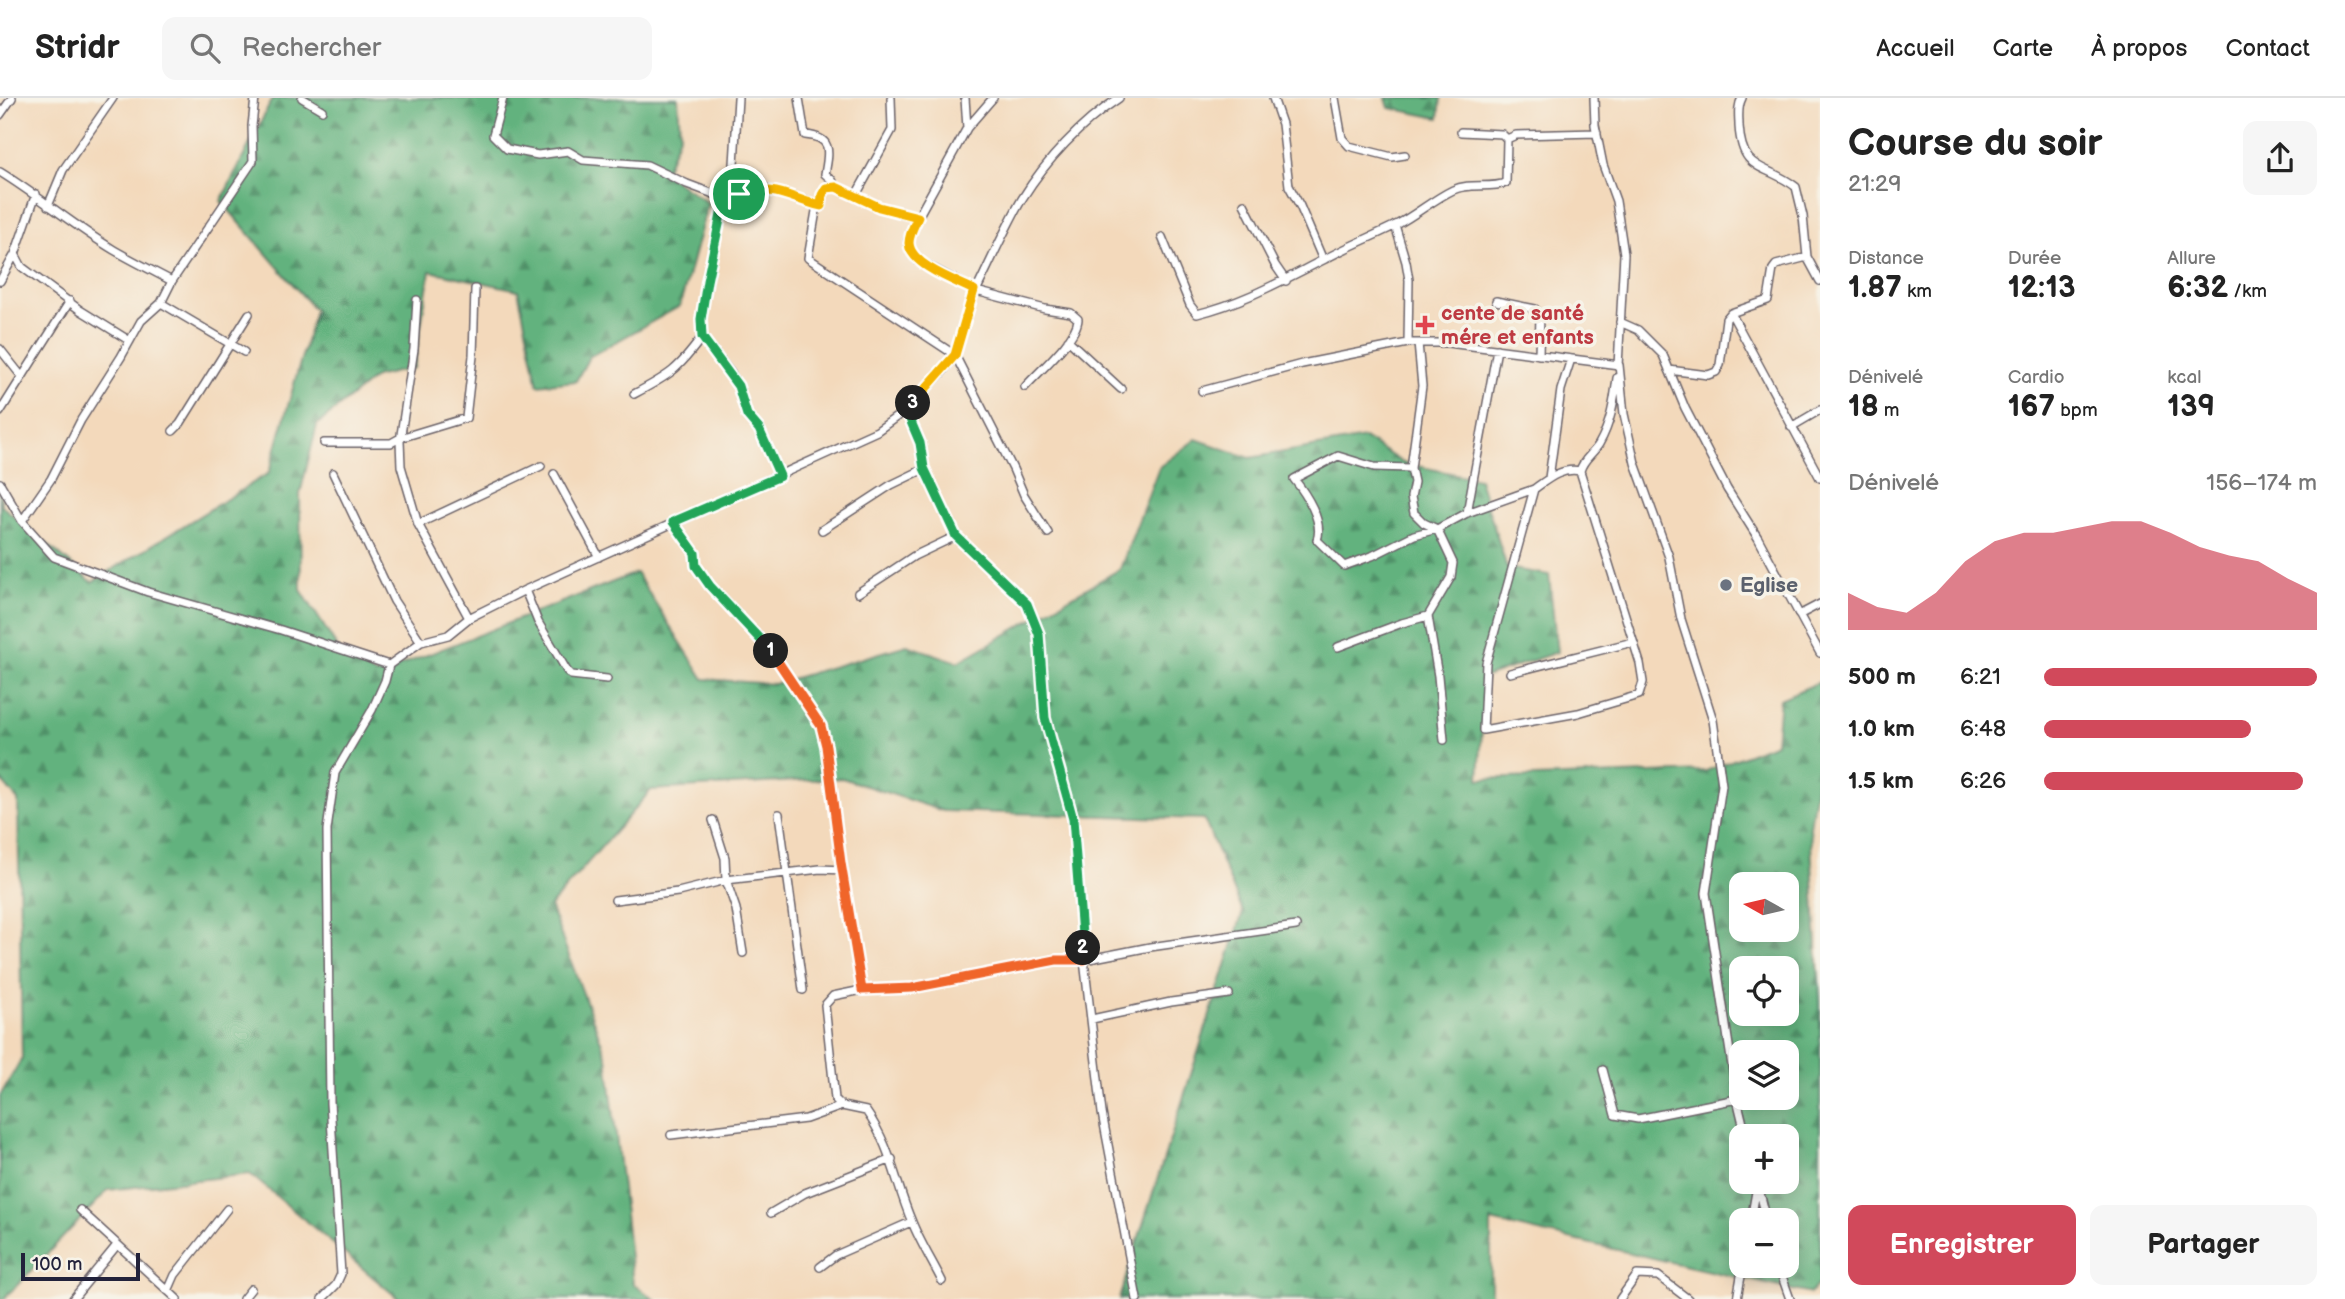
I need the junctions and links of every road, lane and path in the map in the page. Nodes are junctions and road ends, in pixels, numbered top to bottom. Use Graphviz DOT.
graph roads {
  1 [pos="12,98"];
  2 [pos="113,98"];
  3 [pos="255,98"];
  4 [pos="302,98"];
  5 [pos="503,98"];
  6 [pos="738,98"];
  7 [pos="799,98"];
  8 [pos="891,98"];
  9 [pos="965,98"];
  10 [pos="993,98"];
  11 [pos="1119,98"];
  12 [pos="1273,98"];
  13 [pos="1335,98"];
  14 [pos="1594,98"];
  15 [pos="1742,98"];
  16 [pos="322,110"];
  17 [pos="0,115"];
  18 [pos="967,128"];
  19 [pos="1461,132"];
  20 [pos="1597,134"];
  21 [pos="1507,139"];
  22 [pos="1405,155"];
  23 [pos="0,172"];
  24 [pos="836,187"];
  25 [pos="36,194"];
  26 [pos="856,195"];
  27 [pos="730,198"];
  28 [pos="1244,204"];
  29 [pos="817,205"];
  30 [pos="48,206"];
  31 [pos="918,217"];
  32 [pos="1395,225"];
  33 [pos="1162,237"];
  34 [pos="15,254"];
  35 [pos="1807,257"];
  36 [pos="1323,260"];
  37 [pos="0,281"];
  38 [pos="172,281"];
  39 [pos="1286,281"];
  40 [pos="1820,281"];
  41 [pos="475,289"];
  42 [pos="975,291"];
  43 [pos="417,300"];
  44 [pos="1496,300"];
  45 [pos="71,301"];
  46 [pos="161,303"];
  47 [pos="1731,313"];
  48 [pos="249,314"];
  49 [pos="1620,322"];
  50 [pos="702,337"];
  51 [pos="1068,340"];
  52 [pos="130,341"];
  53 [pos="1408,343"];
  54 [pos="1419,343"];
  55 [pos="229,344"];
  56 [pos="0,349"];
  57 [pos="1497,349"];
  58 [pos="244,352"];
  59 [pos="955,355"];
  60 [pos="1539,355"];
  61 [pos="1571,359"];
  62 [pos="1619,365"];
  63 [pos="1669,370"];
  64 [pos="19,373"];
  65 [pos="1025,387"];
  66 [pos="1121,389"];
  67 [pos="1202,391"];
  68 [pos="634,394"];
  69 [pos="906,410"];
  70 [pos="1820,410"];
  71 [pos="0,412"];
  72 [pos="1791,427"];
  73 [pos="173,431"];
  74 [pos="400,438"];
  75 [pos="324,443"];
  76 [pos="541,466"];
  77 [pos="924,468"];
  78 [pos="1410,468"];
  79 [pos="1580,471"];
  80 [pos="333,473"];
  81 [pos="554,474"];
  82 [pos="780,476"];
  83 [pos="1549,478"];
  84 [pos="1820,478"];
  85 [pos="0,483"];
  86 [pos="1534,489"];
  87 [pos="1467,513"];
  88 [pos="22,522"];
  89 [pos="673,522"];
  90 [pos="418,524"];
  91 [pos="1437,529"];
  92 [pos="822,530"];
  93 [pos="1048,533"];
  94 [pos="956,536"];
  95 [pos="599,557"];
  96 [pos="525,590"];
  97 [pos="858,593"];
  98 [pos="1820,604"];
  99 [pos="1799,615"];
  100 [pos="1428,616"];
  101 [pos="469,618"];
  102 [pos="421,642"];
  103 [pos="1633,642"];
  104 [pos="1338,647"];
  105 [pos="1820,653"];
  106 [pos="389,665"];
  107 [pos="1510,673"];
  108 [pos="607,679"];
  109 [pos="1444,740"];
  110 [pos="779,814"];
  111 [pos="713,820"];
  112 [pos="843,870"];
  113 [pos="788,873"];
  114 [pos="726,880"];
  115 [pos="615,900"];
  116 [pos="1296,926"];
  117 [pos="743,953"];
  118 [pos="1084,960"];
  119 [pos="803,990"];
  120 [pos="862,990"];
  121 [pos="1229,994"];
  122 [pos="1092,1019"];
  123 [pos="1729,1046"];
  124 [pos="1603,1070"];
  125 [pos="1729,1101"];
  126 [pos="842,1106"];
  127 [pos="671,1135"];
  128 [pos="892,1159"];
  129 [pos="227,1209"];
  130 [pos="80,1210"];
  131 [pos="771,1213"];
  132 [pos="911,1222"];
  133 [pos="117,1245"];
  134 [pos="820,1267"];
  135 [pos="1741,1278"];
  136 [pos="1783,1278"];
  137 [pos="942,1281"];
  138 [pos="251,1289"];
  139 [pos="168,1291"];
  140 [pos="73,1299"];
  141 [pos="177,1299"];
  142 [pos="243,1299"];
  143 [pos="322,1299"];
  144 [pos="1137,1299"];
  145 [pos="1620,1299"];
  146 [pos="1688,1299"];
  147 [pos="1737,1299"];
  148 [pos="1790,1299"];
  1 -- 17 [label="street"];
  2 -- 30 [label="street"];
  3 -- 38 [label="street"];
  4 -- 16 [label="street"];
  5 -- 27 [label="street"];
  6 -- 27 [label="street"];
  7 -- 24 [label="street"];
  8 -- 26 [label="street"];
  9 -- 18 [label="street"];
  10 -- 18 [label="street"];
  11 -- 42 [label="street"];
  12 -- 36 [label="street"];
  13 -- 22 [label="street"];
  14 -- 20 [label="street"];
  15 -- 35 [label="street"];
  18 -- 31 [label="street"];
  19 -- 21 [label="street"];
  20 -- 21 [label="street"];
  20 -- 49 [label="street"];
  21 -- 32 [label="street"];
  23 -- 25 [label="street"];
  24 -- 26 [label="street"];
  24 -- 29 [label="street"];
  25 -- 30 [label="street"];
  25 -- 34 [label="street"];
  26 -- 31 [label="street"];
  27 -- 29 [label="street"];
  27 -- 50 [label="street"];
  28 -- 39 [label="street"];
  29 -- 59 [label="street"];
  30 -- 38 [label="street"];
  31 -- 42 [label="street"];
  32 -- 36 [label="street"];
  32 -- 53 [label="street"];
  33 -- 39 [label="street"];
  34 -- 37 [label="street"];
  34 -- 45 [label="street"];
  35 -- 40 [label="street"];
  35 -- 47 [label="street"];
  36 -- 39 [label="street"];
  38 -- 46 [label="street"];
  41 -- 74 [label="street"];
  42 -- 51 [label="street"];
  42 -- 59 [label="street"];
  43 -- 74 [label="street"];
  44 -- 60 [label="street"];
  45 -- 52 [label="street"];
  45 -- 71 [label="street"];
  46 -- 52 [label="street"];
  46 -- 55 [label="street"];
  47 -- 63 [label="street"];
  47 -- 72 [label="street"];
  48 -- 55 [label="street"];
  49 -- 62 [label="street"];
  49 -- 63 [label="street"];
  50 -- 68 [label="street"];
  50 -- 82 [label="street"];
  51 -- 65 [label="street"];
  51 -- 66 [label="street"];
  52 -- 88 [label="street"];
  53 -- 54 [label="street"];
  53 -- 67 [label="street"];
  54 -- 57 [label="street"];
  54 -- 78 [label="street"];
  55 -- 58 [label="street"];
  55 -- 73 [label="street"];
  56 -- 64 [label="street"];
  57 -- 60 [label="street"];
  57 -- 87 [label="street"];
  59 -- 69 [label="street"];
  59 -- 93 [label="street"];
  60 -- 61 [label="street"];
  61 -- 62 [label="street"];
  61 -- 83 [label="street"];
  62 -- 79 [label="street"];
  62 -- 123 [label="street"];
  63 -- 99 [label="street"];
  69 -- 77 [label="street"];
  69 -- 82 [label="street"];
  70 -- 72 [label="street"];
  72 -- 84 [label="street"];
  74 -- 75 [label="street"];
  74 -- 90 [label="street"];
  76 -- 90 [label="street"];
  77 -- 92 [label="street"];
  77 -- 94 [label="street"];
  78 -- 91 [label="street"];
  78 -- 91 [label="street"];
  79 -- 83 [label="street"];
  79 -- 103 [label="street"];
  80 -- 102 [label="street"];
  81 -- 95 [label="street"];
  82 -- 89 [label="street"];
  83 -- 86 [label="street"];
  85 -- 88 [label="street"];
  86 -- 87 [label="street"];
  86 -- 103 [label="street"];
  87 -- 91 [label="street"];
  88 -- 106 [label="street"];
  89 -- 95 [label="street"];
  89 -- 112 [label="street"];
  90 -- 101 [label="street"];
  91 -- 100 [label="street"];
  94 -- 97 [label="street"];
  94 -- 118 [label="street"];
  95 -- 96 [label="street"];
  96 -- 101 [label="street"];
  96 -- 108 [label="street"];
  98 -- 99 [label="street"];
  99 -- 105 [label="street"];
  100 -- 104 [label="street"];
  100 -- 109 [label="street"];
  101 -- 102 [label="street"];
  102 -- 106 [label="street"];
  103 -- 107 [label="street"];
  106 -- 143 [label="street"];
  110 -- 113 [label="street"];
  111 -- 114 [label="street"];
  112 -- 113 [label="street"];
  112 -- 120 [label="street"];
  113 -- 114 [label="street"];
  113 -- 119 [label="street"];
  114 -- 115 [label="street"];
  114 -- 117 [label="street"];
  116 -- 118 [label="street"];
  118 -- 120 [label="street"];
  118 -- 122 [label="street"];
  120 -- 126 [label="street"];
  121 -- 122 [label="street"];
  122 -- 144 [label="street"];
  124 -- 125 [label="street"];
  126 -- 127 [label="street"];
  126 -- 128 [label="street"];
  128 -- 131 [label="street"];
  128 -- 132 [label="street"];
  129 -- 139 [label="street"];
  130 -- 133 [label="street"];
  132 -- 134 [label="street"];
  132 -- 137 [label="street"];
  133 -- 139 [label="street"];
  133 -- 140 [label="street"];
  135 -- 147 [label="street"];
  136 -- 148 [label="street"];
  138 -- 142 [label="street"];
  139 -- 141 [label="street"];
  145 -- 146 [label="street"];
}
